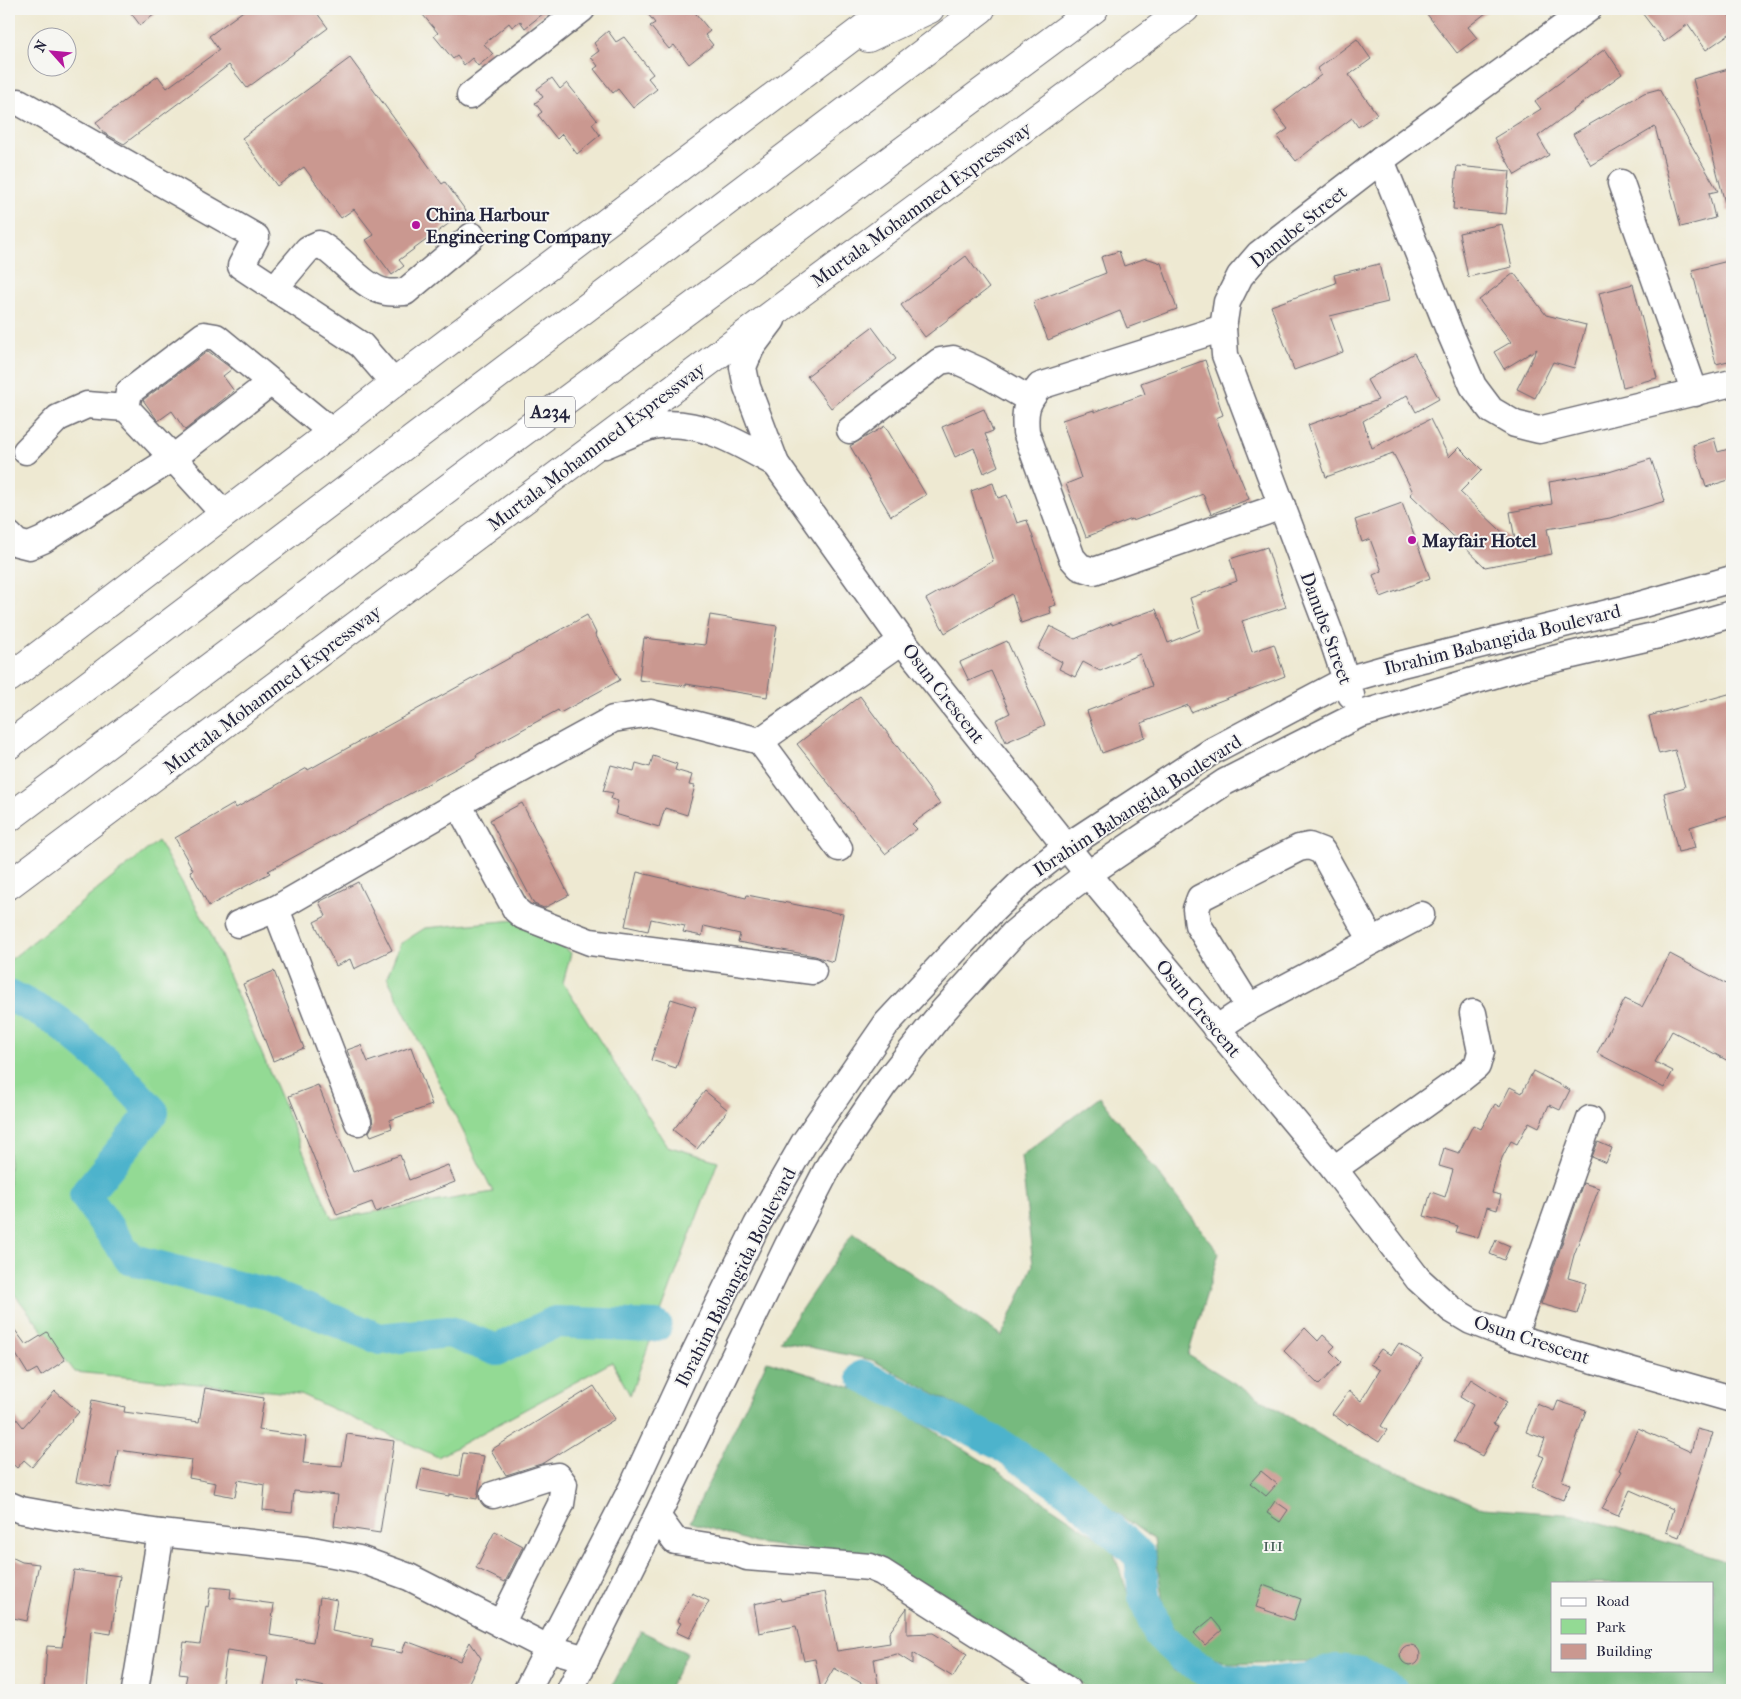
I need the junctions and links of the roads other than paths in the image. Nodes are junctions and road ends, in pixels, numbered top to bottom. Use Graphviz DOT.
graph roads {
  1 [pos="582,9"];
  2 [pos="889,9"];
  3 [pos="930,9"];
  4 [pos="981,9"];
  5 [pos="1094,9"];
  6 [pos="1185,9"];
  7 [pos="1588,9"];
  8 [pos="820,62"];
  9 [pos="470,96"];
  10 [pos="19,102"];
  11 [pos="1381,160"];
  12 [pos="1621,183"];
  13 [pos="472,236"];
  14 [pos="275,288"];
  15 [pos="786,304"];
  16 [pos="1223,328"];
  17 [pos="271,382"];
  18 [pos="394,383"];
  19 [pos="1732,383"];
  20 [pos="1695,393"];
  21 [pos="1029,399"];
  22 [pos="126,408"];
  23 [pos="850,430"];
  24 [pos="332,432"];
  25 [pos="593,449"];
  26 [pos="26,451"];
  27 [pos="173,458"];
  28 [pos="776,464"];
  29 [pos="1282,506"];
  30 [pos="224,514"];
  31 [pos="9,535"];
  32 [pos="1732,579"];
  33 [pos="1732,614"];
  34 [pos="902,641"];
  35 [pos="9,678"];
  36 [pos="1346,680"];
  37 [pos="1358,714"];
  38 [pos="760,741"];
  39 [pos="9,745"];
  40 [pos="458,804"];
  41 [pos="9,818"];
  42 [pos="1066,847"];
  43 [pos="839,848"];
  44 [pos="1088,874"];
  45 [pos="9,885"];
  46 [pos="276,908"];
  47 [pos="1421,915"];
  48 [pos="238,924"];
  49 [pos="1372,941"];
  50 [pos="813,971"];
  51 [pos="1249,1008"];
  52 [pos="1473,1013"];
  53 [pos="1216,1029"];
  54 [pos="1590,1120"];
  55 [pos="358,1122"];
  56 [pos="1334,1169"];
  57 [pos="1513,1337"];
  58 [pos="1732,1399"];
  59 [pos="493,1495"];
  60 [pos="9,1505"];
  61 [pos="657,1516"];
  62 [pos="161,1533"];
  63 [pos="500,1624"];
  64 [pos="548,1648"];
  65 [pos="586,1658"];
  66 [pos="136,1690"];
  67 [pos="527,1690"];
  68 [pos="570,1690"];
  69 [pos="1066,1690"];
  1 -- 9 [label="street"];
  2 -- 8 [label="highway"];
  3 -- 8 [label="highway"];
  4 -- 39 [label="highway"];
  5 -- 41 [label="highway, A234"];
  6 -- 15 [label="highway, Murtala Mohammed Expressway"];
  7 -- 11 [label="street, Danube Street"];
  8 -- 18 [label="highway"];
  10 -- 14 [label="street"];
  11 -- 16 [label="street, Danube Street"];
  11 -- 20 [label="street"];
  12 -- 20 [label="street"];
  13 -- 14 [label="street"];
  14 -- 18 [label="street"];
  15 -- 25 [label="highway, Murtala Mohammed Expressway"];
  15 -- 28 [label="street"];
  16 -- 21 [label="street"];
  16 -- 29 [label="street, Danube Street"];
  17 -- 22 [label="street"];
  17 -- 24 [label="street"];
  17 -- 27 [label="street"];
  18 -- 24 [label="highway"];
  19 -- 20 [label="street"];
  21 -- 23 [label="street"];
  21 -- 29 [label="street"];
  22 -- 26 [label="street"];
  22 -- 27 [label="street"];
  24 -- 30 [label="highway"];
  25 -- 28 [label="street"];
  25 -- 45 [label="highway, Murtala Mohammed Expressway"];
  27 -- 30 [label="street"];
  27 -- 31 [label="street"];
  28 -- 34 [label="street, Osun Crescent"];
  29 -- 36 [label="street, Danube Street"];
  30 -- 35 [label="highway"];
  32 -- 36 [label="street, Ibrahim Babangida Boulevard"];
  33 -- 37 [label="street, Ibrahim Babangida Boulevard"];
  34 -- 38 [label="street"];
  34 -- 42 [label="street, Osun Crescent"];
  36 -- 37 [label="street, Danube Street"];
  36 -- 42 [label="street, Ibrahim Babangida Boulevard"];
  37 -- 44 [label="street, Ibrahim Babangida Boulevard"];
  38 -- 40 [label="street"];
  38 -- 43 [label="street"];
  40 -- 46 [label="street"];
  40 -- 50 [label="street"];
  42 -- 44 [label="street, Osun Crescent"];
  42 -- 64 [label="street, Ibrahim Babangida Boulevard"];
  44 -- 53 [label="street, Osun Crescent"];
  44 -- 61 [label="street, Ibrahim Babangida Boulevard"];
  46 -- 48 [label="street"];
  46 -- 55 [label="street"];
  47 -- 49 [label="street"];
  49 -- 51 [label="street"];
  49 -- 51 [label="street"];
  51 -- 53 [label="street"];
  52 -- 56 [label="street"];
  53 -- 56 [label="street, Osun Crescent"];
  54 -- 57 [label="street"];
  56 -- 57 [label="street, Osun Crescent"];
  57 -- 58 [label="street, Osun Crescent"];
  59 -- 63 [label="street"];
  60 -- 62 [label="street"];
  61 -- 65 [label="street, Ibrahim Babangida Boulevard"];
  61 -- 69 [label="street"];
  62 -- 63 [label="street"];
  62 -- 66 [label="street"];
  63 -- 64 [label="street"];
  64 -- 65 [label="street"];
  64 -- 67 [label="street, Ibrahim Babangida Boulevard"];
  65 -- 68 [label="street, Ibrahim Babangida Boulevard"];
}
